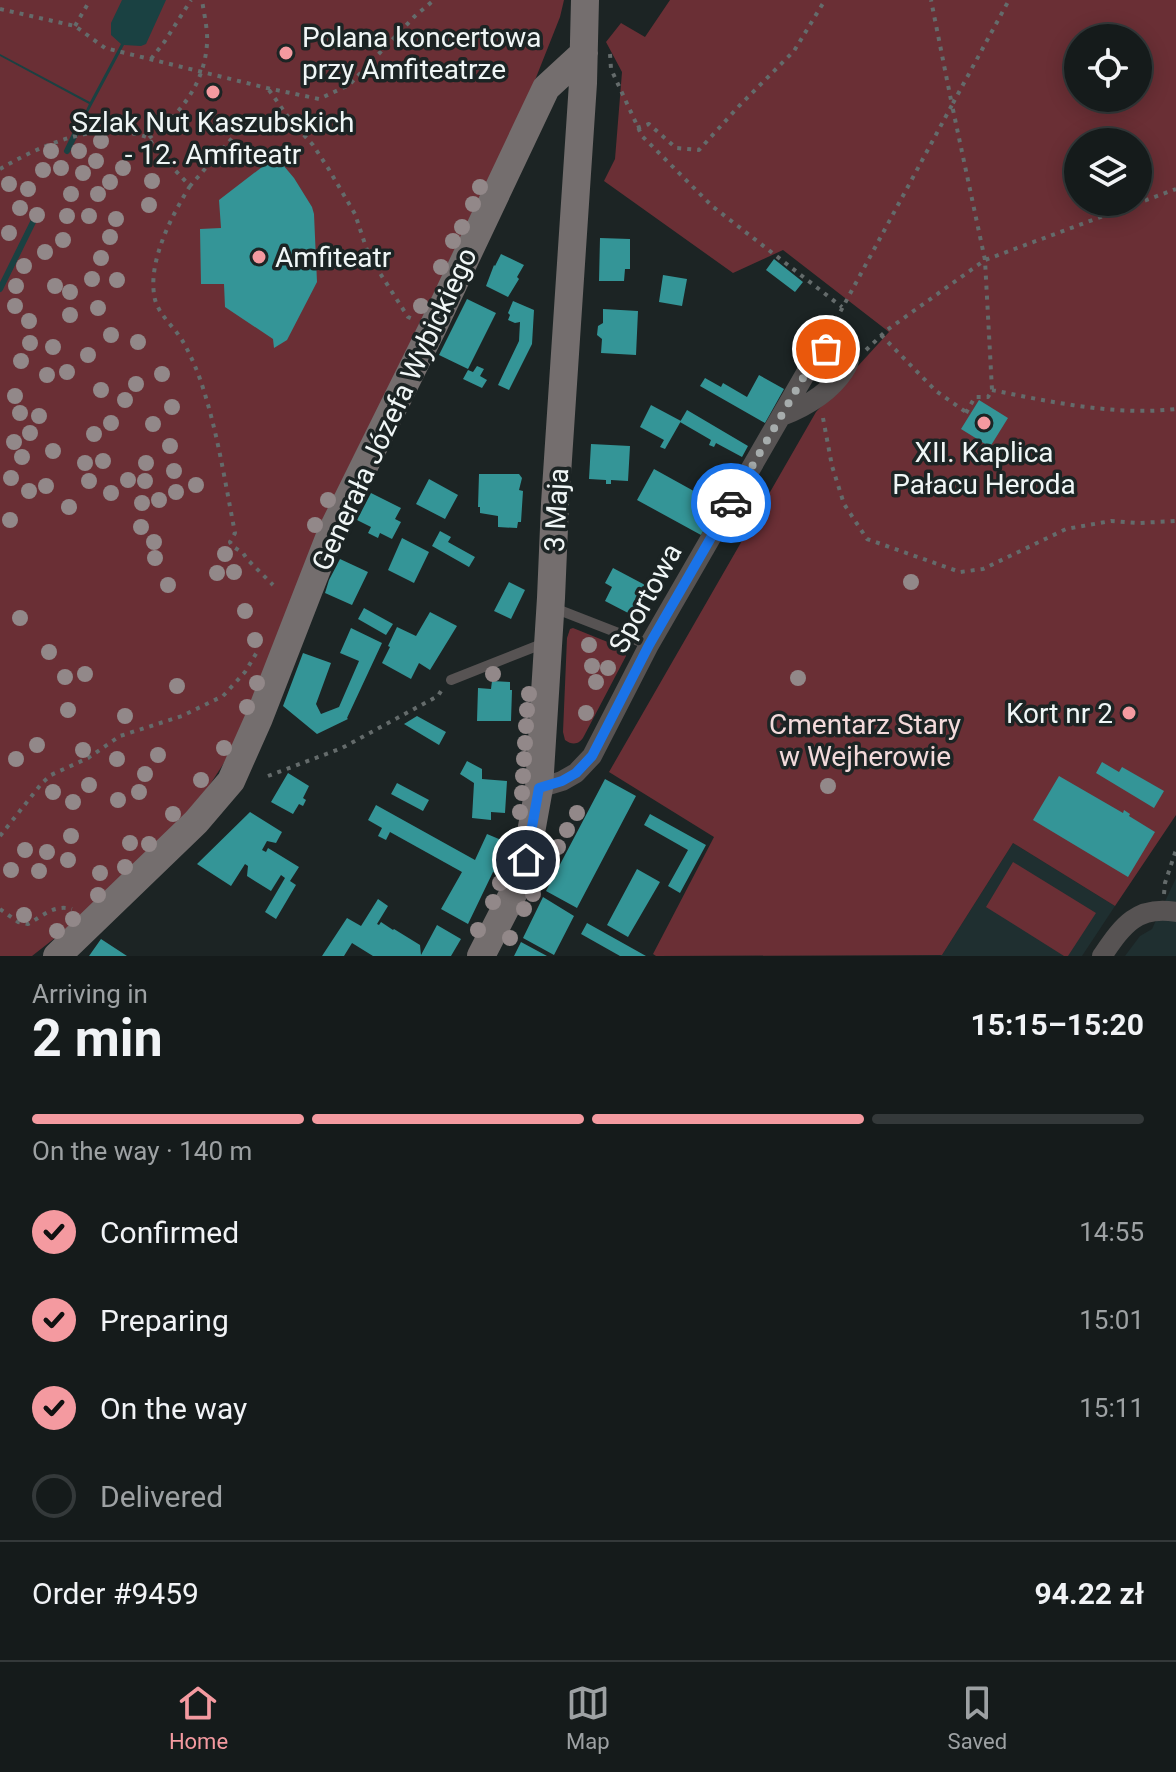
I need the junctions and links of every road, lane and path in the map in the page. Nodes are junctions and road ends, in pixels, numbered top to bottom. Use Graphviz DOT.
graph roads {
  1 [pos="90,0"];
  2 [pos="191,0"];
  3 [pos="202,0"];
  4 [pos="434,0"];
  5 [pos="585,0"];
  6 [pos="825,0"];
  7 [pos="931,0"];
  8 [pos="1009,0"];
  9 [pos="0,9"];
  10 [pos="75,26"];
  11 [pos="596,47"];
  12 [pos="151,59"];
  13 [pos="202,72"];
  14 [pos="267,88"];
  15 [pos="952,105"];
  16 [pos="291,121"];
  17 [pos="637,128"];
  18 [pos="149,138"];
  19 [pos="0,169"];
  20 [pos="190,186"];
  21 [pos="1176,189"];
  22 [pos="985,260"];
  23 [pos="842,307"];
  24 [pos="433,327"];
  25 [pos="881,335"];
  26 [pos="818,352"];
  27 [pos="847,368"];
  28 [pos="992,390"];
  29 [pos="818,396"];
  30 [pos="1176,409"];
  31 [pos="782,416"];
  32 [pos="1176,521"];
  33 [pos="273,585"];
  34 [pos="551,606"];
  35 [pos="549,641"];
  36 [pos="649,645"];
  37 [pos="260,647"];
  38 [pos="451,680"];
  39 [pos="268,776"];
  40 [pos="539,788"];
  41 [pos="0,836"];
  42 [pos="1176,850"];
  43 [pos="0,909"];
  44 [pos="1169,911"];
  45 [pos="92,922"];
  46 [pos="57,956"];
  47 [pos="481,956"];
  48 [pos="1102,956"];
  1 -- 10 [label="path"];
  2 -- 12 [label="path"];
  3 -- 13 [label="path"];
  4 -- 14 [label="path"];
  5 -- 11 [label="street, 3 Maja"];
  6 -- 17 [label="path"];
  7 -- 15 [label="path"];
  8 -- 15 [label="path"];
  9 -- 10 [label="path"];
  10 -- 12 [label="path"];
  11 -- 17 [label="path"];
  11 -- 24 [label="street, Generała Józefa Wybickiego"];
  11 -- 34 [label="street, 3 Maja"];
  12 -- 13 [label="path"];
  13 -- 14 [label="path"];
  13 -- 18 [label="path"];
  14 -- 16 [label="path"];
  15 -- 22 [label="path"];
  15 -- 23 [label="path"];
  16 -- 20 [label="path"];
  16 -- 24 [label="path"];
  17 -- 23 [label="path"];
  18 -- 19 [label="path"];
  18 -- 20 [label="path"];
  20 -- 33 [label="path"];
  21 -- 22 [label="path"];
  22 -- 25 [label="path"];
  22 -- 28 [label="path"];
  23 -- 26 [label="path"];
  24 -- 45 [label="street, Generała Józefa Wybickiego"];
  25 -- 27 [label="path"];
  25 -- 28 [label="path"];
  26 -- 27 [label="street"];
  26 -- 31 [label="street, Sportowa"];
  27 -- 29 [label="street"];
  28 -- 30 [label="path"];
  29 -- 31 [label="street"];
  29 -- 32 [label="path"];
  31 -- 36 [label="street, Sportowa"];
  34 -- 35 [label="street, 3 Maja"];
  34 -- 36 [label="lane"];
  35 -- 38 [label="lane"];
  35 -- 40 [label="street, 3 Maja"];
  36 -- 40 [label="street, Sportowa"];
  37 -- 41 [label="path"];
  38 -- 39 [label="path"];
  40 -- 47 [label="street, 3 Maja"];
  42 -- 44 [label="path"];
  43 -- 45 [label="path"];
  44 -- 48 [label="street"];
  45 -- 46 [label="street, Generała Józefa Wybickiego"];
}
